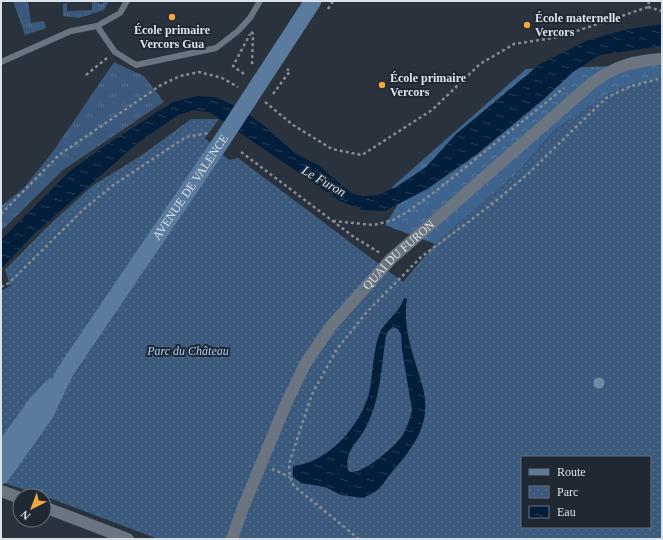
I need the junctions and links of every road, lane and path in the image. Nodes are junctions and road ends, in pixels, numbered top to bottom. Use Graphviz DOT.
graph roads {
  1 [pos="126,1"];
  2 [pos="260,1"];
  3 [pos="312,1"];
  4 [pos="649,1"];
  5 [pos="648,7"];
  6 [pos="662,11"];
  7 [pos="97,26"];
  8 [pos="238,30"];
  9 [pos="251,32"];
  10 [pos="115,52"];
  11 [pos="662,59"];
  12 [pos="1,62"];
  13 [pos="252,66"];
  14 [pos="244,74"];
  15 [pos="86,76"];
  16 [pos="662,78"];
  17 [pos="567,86"];
  18 [pos="251,96"];
  19 [pos="218,137"];
  20 [pos="241,152"];
  21 [pos="1,214"];
  22 [pos="333,221"];
  23 [pos="390,260"];
  24 [pos="1,287"];
  25 [pos="65,372"];
  26 [pos="1,453"];
  27 [pos="268,467"];
  28 [pos="1,476"];
  29 [pos="290,477"];
  30 [pos="1,491"];
  31 [pos="12,495"];
  32 [pos="52,510"];
  33 [pos="128,539"];
  34 [pos="232,539"];
  35 [pos="359,539"];
  1 -- 7 [label="lane"];
  2 -- 8 [label="lane"];
  3 -- 18 [label="main road, AVENUE DE VALENCE"];
  4 -- 5 [label="path"];
  5 -- 6 [label="path"];
  5 -- 18 [label="path"];
  7 -- 10 [label="lane"];
  7 -- 12 [label="lane"];
  8 -- 9 [label="path"];
  8 -- 10 [label="lane"];
  9 -- 13 [label="path"];
  9 -- 14 [label="path"];
  10 -- 15 [label="path"];
  11 -- 23 [label="street, QUAI DU FURON"];
  16 -- 29 [label="path"];
  17 -- 22 [label="path"];
  18 -- 19 [label="main road, AVENUE DE VALENCE"];
  18 -- 21 [label="path"];
  19 -- 24 [label="path"];
  19 -- 25 [label="main road, AVENUE DE VALENCE"];
  20 -- 22 [label="path"];
  22 -- 23 [label="path"];
  23 -- 34 [label="street, QUAI DU FURON"];
  25 -- 26 [label="main road, AVENUE DE VALENCE"];
  25 -- 28 [label="main road, AVENUE DE VALENCE"];
  27 -- 29 [label="path"];
  29 -- 35 [label="path"];
  30 -- 31 [label="street"];
  32 -- 33 [label="street"];
}
